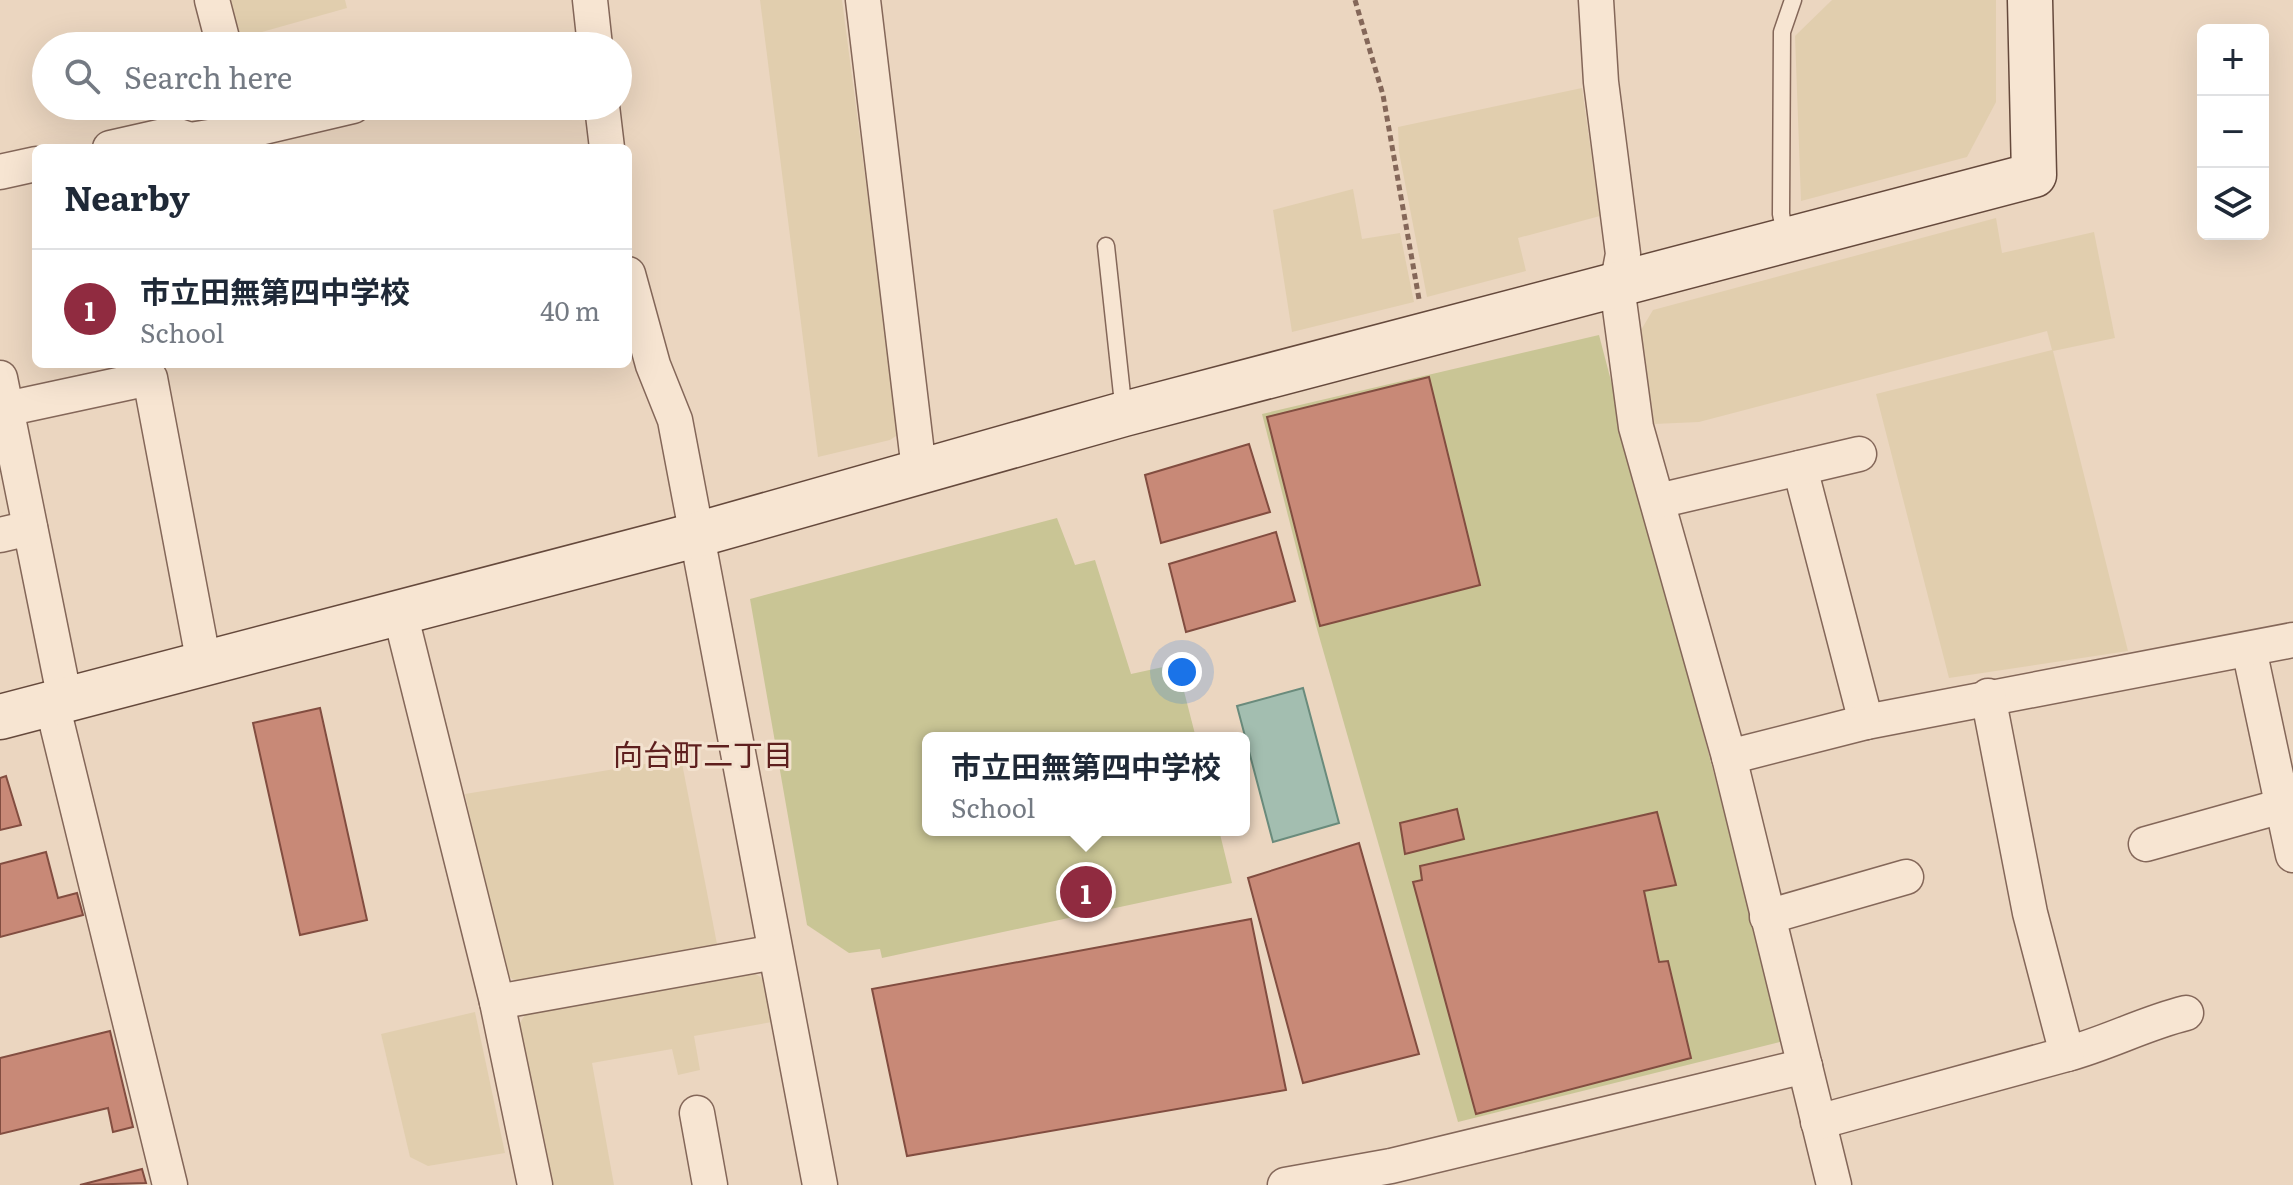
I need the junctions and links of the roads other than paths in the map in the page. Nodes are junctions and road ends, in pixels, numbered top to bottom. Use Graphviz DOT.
graph roads {
  1 [pos="212,0"];
  2 [pos="590,0"];
  3 [pos="863,0"];
  4 [pos="1596,0"];
  5 [pos="1793,0"];
  6 [pos="2030,0"];
  7 [pos="220,32"];
  8 [pos="593,32"];
  9 [pos="240,120"];
  10 [pos="604,120"];
  11 [pos="128,144"];
  12 [pos="191,144"];
  13 [pos="607,144"];
  14 [pos="32,165"];
  15 [pos="0,172"];
  16 [pos="1786,240"];
  17 [pos="1106,246"];
  18 [pos="1617,286"];
  19 [pos="632,289"];
  20 [pos="3,393"];
  21 [pos="1124,414"];
  22 [pos="1859,454"];
  23 [pos="1800,468"];
  24 [pos="919,470"];
  25 [pos="1658,501"];
  26 [pos="15,531"];
  27 [pos="696,535"];
  28 [pos="400,613"];
  29 [pos="2293,640"];
  30 [pos="2249,649"];
  31 [pos="204,664"];
  32 [pos="1988,696"];
  33 [pos="58,702"];
  34 [pos="0,717"];
  35 [pos="1866,722"];
  36 [pos="1729,757"];
  37 [pos="2282,806"];
  38 [pos="2146,844"];
  39 [pos="2293,855"];
  40 [pos="1906,877"];
  41 [pos="1767,917"];
  42 [pos="775,952"];
  43 [pos="497,1002"];
  44 [pos="2186,1013"];
  45 [pos="2067,1054"];
  46 [pos="1805,1066"];
  47 [pos="697,1113"];
  48 [pos="1818,1122"];
  49 [pos="1394,1176"];
  50 [pos="170,1185"];
  51 [pos="535,1185"];
  52 [pos="710,1185"];
  53 [pos="820,1185"];
  54 [pos="1285,1185"];
  55 [pos="1834,1185"];
  1 -- 7 [label="street"];
  2 -- 8 [label="street"];
  3 -- 24 [label="street"];
  4 -- 18 [label="street"];
  5 -- 16 [label="lane"];
  6 -- 16 [label="street"];
  9 -- 12 [label="street"];
  10 -- 13 [label="street"];
  11 -- 12 [label="street"];
  14 -- 15 [label="street"];
  16 -- 18 [label="street"];
  17 -- 21 [label="lane"];
  18 -- 21 [label="street"];
  18 -- 25 [label="street"];
  19 -- 27 [label="street"];
  20 -- 26 [label="street"];
  20 -- 31 [label="street"];
  21 -- 24 [label="street"];
  22 -- 23 [label="street"];
  23 -- 25 [label="street"];
  23 -- 35 [label="street"];
  24 -- 27 [label="street"];
  25 -- 36 [label="street"];
  26 -- 33 [label="street"];
  27 -- 28 [label="street"];
  27 -- 42 [label="street"];
  28 -- 31 [label="street"];
  28 -- 43 [label="street"];
  29 -- 30 [label="street"];
  30 -- 32 [label="street"];
  30 -- 37 [label="street"];
  31 -- 33 [label="street"];
  32 -- 35 [label="street"];
  32 -- 45 [label="street"];
  33 -- 34 [label="street"];
  33 -- 50 [label="street"];
  35 -- 36 [label="street"];
  36 -- 41 [label="street"];
  37 -- 38 [label="street"];
  37 -- 39 [label="street"];
  40 -- 41 [label="street"];
  41 -- 46 [label="street"];
  42 -- 43 [label="street"];
  42 -- 53 [label="street"];
  43 -- 51 [label="street"];
  44 -- 45 [label="street"];
  45 -- 48 [label="street"];
  46 -- 48 [label="street"];
  46 -- 49 [label="street"];
  47 -- 52 [label="street"];
  48 -- 55 [label="street"];
  49 -- 54 [label="street"];
}
